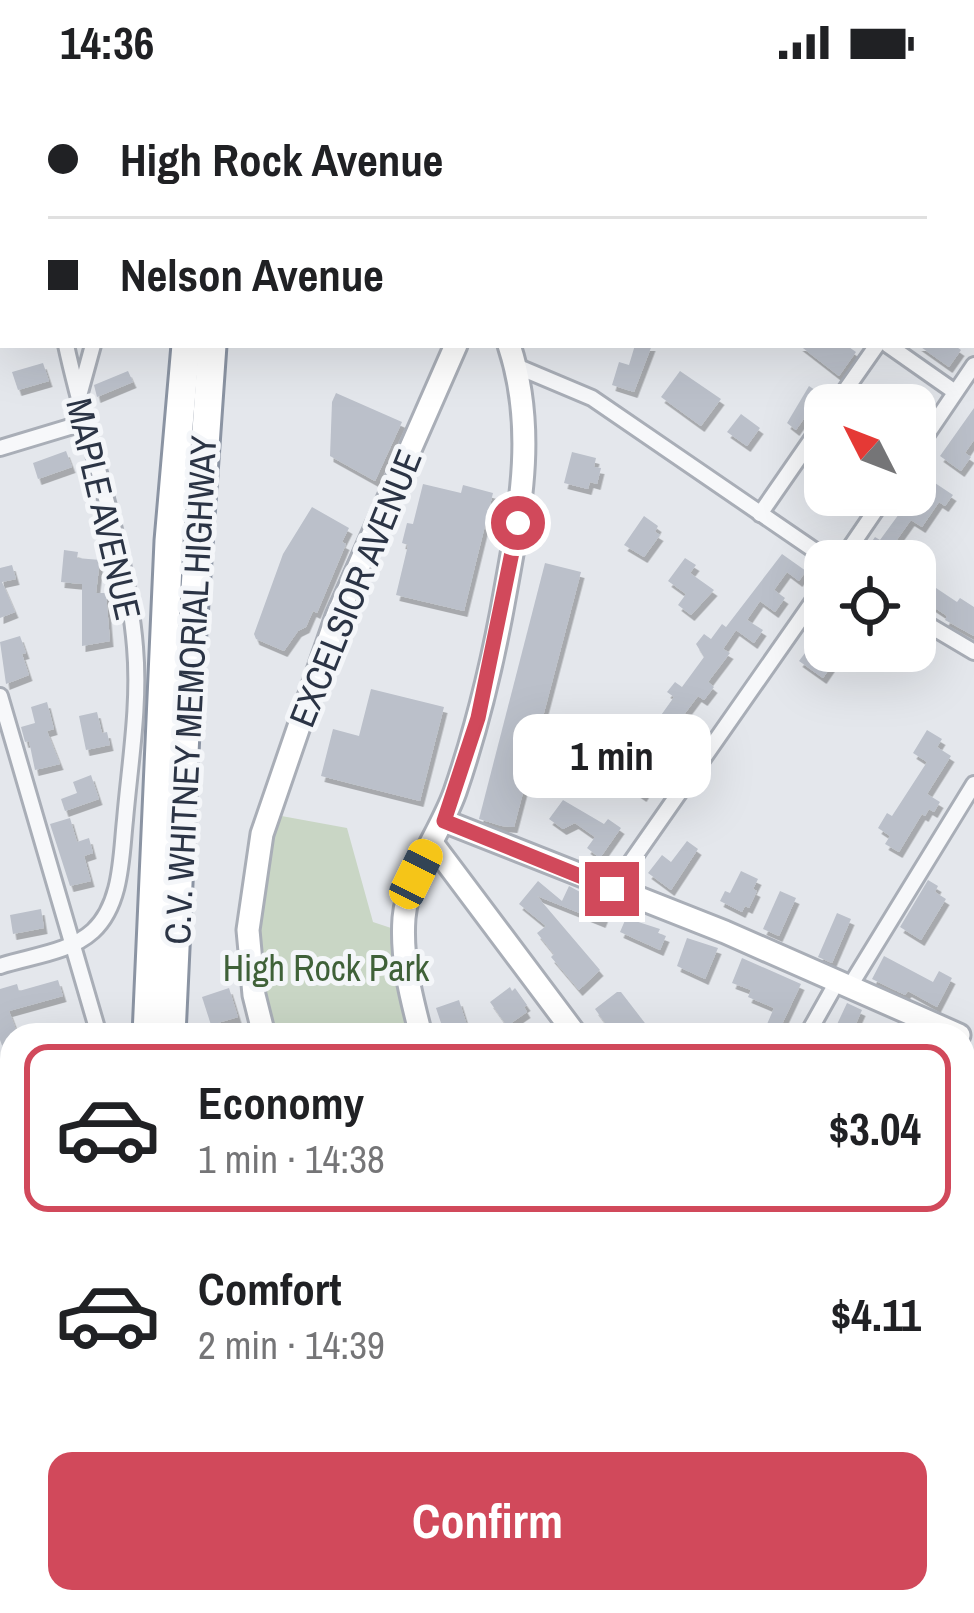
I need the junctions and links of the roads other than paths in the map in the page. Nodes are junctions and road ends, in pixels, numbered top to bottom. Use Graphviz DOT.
graph roads {
  1 [pos="67,348"];
  2 [pos="92,348"];
  3 [pos="186,348"];
  4 [pos="212,348"];
  5 [pos="455,348"];
  6 [pos="875,348"];
  7 [pos="892,348"];
  8 [pos="513,355"];
  9 [pos="974,365"];
  10 [pos="850,384"];
  11 [pos="955,392"];
  12 [pos="78,401"];
  13 [pos="936,420"];
  14 [pos="83,424"];
  15 [pos="0,448"];
  16 [pos="804,450"];
  17 [pos="760,514"];
  18 [pos="804,544"];
  19 [pos="804,614"];
  20 [pos="936,629"];
  21 [pos="974,652"];
  22 [pos="0,696"];
  23 [pos="974,784"];
  24 [pos="444,821"];
  25 [pos="432,843"];
  26 [pos="612,889"];
  27 [pos="75,944"];
  28 [pos="1,962"];
  29 [pos="844,983"];
  30 [pos="96,1023"];
  31 [pos="148,1023"];
  32 [pos="172,1023"];
  33 [pos="261,1023"];
  34 [pos="418,1023"];
  35 [pos="567,1023"];
  36 [pos="816,1023"];
  37 [pos="932,1023"];
  1 -- 12 [label="street, MAPLE AVENUE"];
  2 -- 12 [label="street"];
  3 -- 31 [label="highway, C.V. WHITNEY MEMORIAL HIGHWAY"];
  4 -- 32 [label="highway, C.V. WHITNEY MEMORIAL HIGHWAY"];
  5 -- 33 [label="street, EXCELSIOR AVENUE"];
  6 -- 10 [label="street"];
  7 -- 11 [label="street"];
  8 -- 17 [label="street"];
  8 -- 24 [label="street"];
  9 -- 11 [label="street"];
  11 -- 13 [label="street"];
  12 -- 14 [label="street, MAPLE AVENUE"];
  14 -- 15 [label="street"];
  14 -- 27 [label="street, MAPLE AVENUE"];
  16 -- 17 [label="street"];
  17 -- 18 [label="street"];
  19 -- 26 [label="street"];
  20 -- 21 [label="street"];
  22 -- 27 [label="street"];
  23 -- 29 [label="street"];
  24 -- 25 [label="street"];
  24 -- 26 [label="street"];
  25 -- 34 [label="street"];
  25 -- 35 [label="street"];
  26 -- 29 [label="street"];
  27 -- 28 [label="street"];
  27 -- 30 [label="street"];
  29 -- 36 [label="street"];
  29 -- 37 [label="street"];
}
